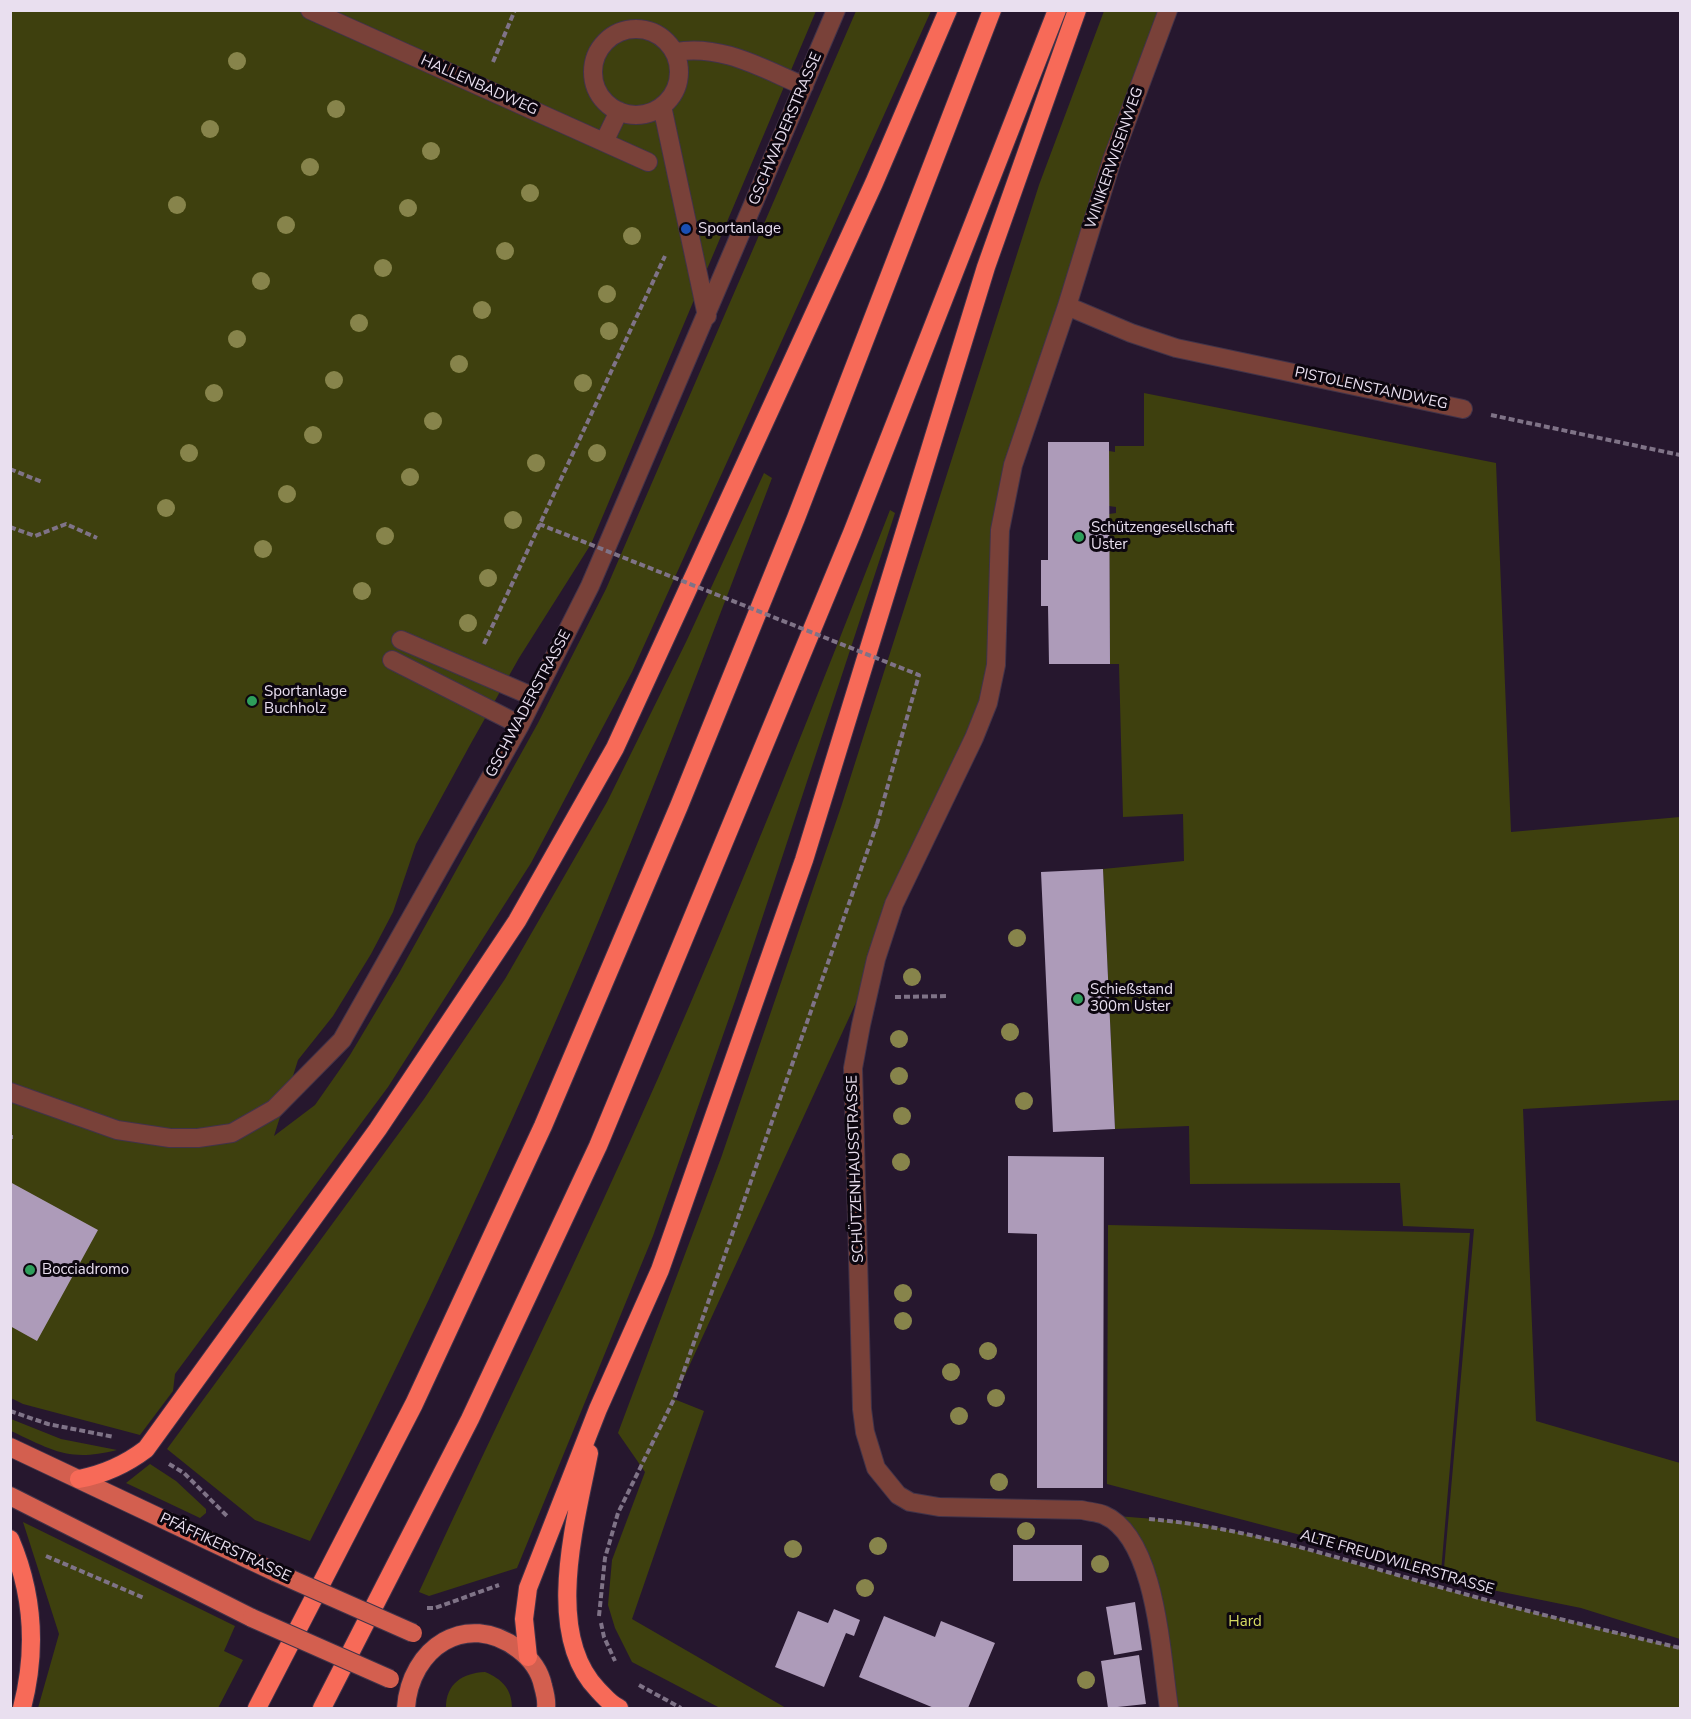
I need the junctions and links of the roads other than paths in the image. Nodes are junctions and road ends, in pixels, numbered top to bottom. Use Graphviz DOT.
graph roads {
  1 [pos="310,10"];
  2 [pos="836,10"];
  3 [pos="948,10"];
  4 [pos="992,10"];
  5 [pos="1057,10"];
  6 [pos="1077,10"];
  7 [pos="1168,10"];
  8 [pos="675,52"];
  9 [pos="804,86"];
  10 [pos="662,106"];
  11 [pos="619,111"];
  12 [pos="604,142"];
  13 [pos="648,162"];
  14 [pos="1067,306"];
  15 [pos="707,316"];
  16 [pos="1463,409"];
  17 [pos="401,640"];
  18 [pos="392,660"];
  19 [pos="534,697"];
  20 [pos="520,725"];
  21 [pos="10,1092"];
  22 [pos="598,1409"];
  23 [pos="10,1447"];
  24 [pos="79,1479"];
  25 [pos="10,1496"];
  26 [pos="10,1539"];
  27 [pos="443,1642"];
  28 [pos="528,1657"];
  29 [pos="407,1699"];
  30 [pos="22,1708"];
  31 [pos="257,1708"];
  32 [pos="322,1708"];
  33 [pos="546,1708"];
  34 [pos="619,1708"];
  35 [pos="1169,1708"];
  1 -- 12 [label="street, HALLENBADWEG"];
  2 -- 9 [label="street, GSCHWADERSTRASSE"];
  3 -- 24 [label="highway"];
  4 -- 31 [label="highway"];
  5 -- 32 [label="highway"];
  6 -- 22 [label="highway"];
  7 -- 14 [label="street, WINIKERWISENWEG"];
  8 -- 9 [label="street"];
  8 -- 10 [label="street"];
  8 -- 11 [label="street"];
  9 -- 15 [label="street, GSCHWADERSTRASSE"];
  10 -- 11 [label="street"];
  10 -- 15 [label="street"];
  11 -- 12 [label="street"];
  12 -- 13 [label="street, HALLENBADWEG"];
  14 -- 16 [label="street, PISTOLENSTANDWEG"];
  14 -- 35 [label="street, SCHÜTZENHAUSSTRASSE"];
  15 -- 19 [label="street, GSCHWADERSTRASSE"];
  17 -- 19 [label="street"];
  18 -- 20 [label="street"];
  19 -- 20 [label="street, GSCHWADERSTRASSE"];
  20 -- 21 [label="street, GSCHWADERSTRASSE"];
  22 -- 28 [label="highway"];
  22 -- 34 [label="highway"];
  23 -- 24 [label="main road, PFÄFFIKERSTRASSE"];
  24 -- 27 [label="main road, PFÄFFIKERSTRASSE, bridge"];
  25 -- 29 [label="main road, bridge"];
  26 -- 30 [label="highway"];
  27 -- 28 [label="main road"];
  27 -- 29 [label="main road"];
  28 -- 33 [label="main road"];
}
